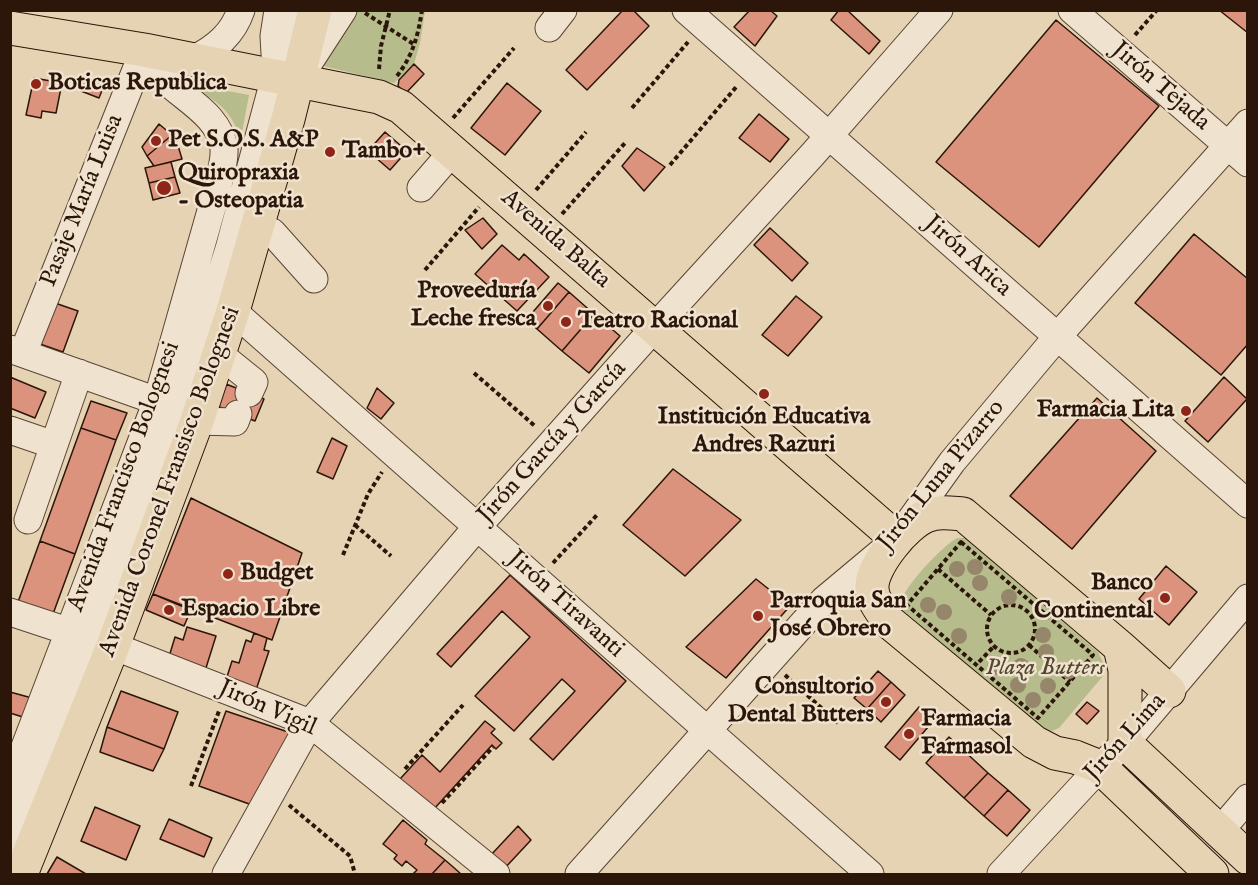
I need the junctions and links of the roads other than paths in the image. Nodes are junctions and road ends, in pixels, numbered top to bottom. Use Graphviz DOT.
graph roads {
  1 [pos="241,10"];
  2 [pos="278,10"];
  3 [pos="302,10"];
  4 [pos="315,10"];
  5 [pos="343,10"];
  6 [pos="939,10"];
  7 [pos="1072,10"];
  8 [pos="694,18"];
  9 [pos="10,28"];
  10 [pos="144,50"];
  11 [pos="194,59"];
  12 [pos="283,77"];
  13 [pos="382,84"];
  14 [pos="1248,123"];
  15 [pos="830,135"];
  16 [pos="445,144"];
  17 [pos="1238,155"];
  18 [pos="272,171"];
  19 [pos="421,188"];
  20 [pos="257,228"];
  21 [pos="314,279"];
  22 [pos="233,311"];
  23 [pos="655,327"];
  24 [pos="1058,337"];
  25 [pos="273,346"];
  26 [pos="17,351"];
  27 [pos="218,353"];
  28 [pos="79,373"];
  29 [pos="247,396"];
  30 [pos="157,401"];
  31 [pos="197,421"];
  32 [pos="10,430"];
  33 [pos="54,445"];
  34 [pos="1248,504"];
  35 [pos="28,520"];
  36 [pos="477,527"];
  37 [pos="897,539"];
  38 [pos="1248,598"];
  39 [pos="10,612"];
  40 [pos="91,639"];
  41 [pos="1120,647"];
  42 [pos="1169,691"];
  43 [pos="310,723"];
  44 [pos="708,732"];
  45 [pos="1125,743"];
  46 [pos="1100,767"];
  47 [pos="10,786"];
  48 [pos="1248,798"];
  49 [pos="1219,832"];
  50 [pos="10,841"];
  51 [pos="1248,858"];
  52 [pos="21,874"];
  53 [pos="226,874"];
  54 [pos="496,874"];
  55 [pos="579,874"];
  56 [pos="870,874"];
  57 [pos="1001,874"];
  58 [pos="1212,874"];
  1 -- 11 [label="street"];
  2 -- 12 [label="street"];
  3 -- 12 [label="street"];
  4 -- 12 [label="main road, Avenida Coronel Fransisco Bolognesi"];
  5 -- 12 [label="street"];
  6 -- 15 [label="street, Jirón García y García"];
  7 -- 17 [label="street, Jirón Tejada"];
  8 -- 15 [label="street, Jirón Arica"];
  9 -- 10 [label="main road, Avenida Balta"];
  10 -- 11 [label="main road, Avenida Balta"];
  10 -- 26 [label="street, Pasaje María Luisa"];
  10 -- 30 [label="street, Avenida Francisco Bolognesi"];
  11 -- 12 [label="main road, Avenida Balta"];
  12 -- 13 [label="main road, Avenida Balta"];
  12 -- 18 [label="main road, Avenida Coronel Fransisco Bolognesi"];
  12 -- 40 [label="street"];
  13 -- 16 [label="main road, Avenida Balta"];
  13 -- 18 [label="main road"];
  14 -- 17 [label="street, Jirón Luna Pizarro"];
  15 -- 23 [label="street, Jirón García y García"];
  15 -- 24 [label="street, Jirón Arica"];
  16 -- 19 [label="street"];
  16 -- 23 [label="main road, Avenida Balta"];
  17 -- 24 [label="street, Jirón Luna Pizarro"];
  18 -- 20 [label="main road, Avenida Coronel Fransisco Bolognesi"];
  20 -- 21 [label="street"];
  20 -- 22 [label="main road, Avenida Coronel Fransisco Bolognesi"];
  22 -- 25 [label="street, Jirón Tiravanti"];
  22 -- 27 [label="main road, Avenida Coronel Fransisco Bolognesi"];
  23 -- 36 [label="street, Jirón García y García"];
  23 -- 37 [label="main road, Avenida Balta"];
  24 -- 34 [label="street, Jirón Arica"];
  24 -- 37 [label="street, Jirón Luna Pizarro"];
  25 -- 29 [label="street"];
  25 -- 36 [label="street, Jirón Tiravanti"];
  26 -- 28 [label="street"];
  27 -- 29 [label="street"];
  27 -- 31 [label="main road, Avenida Coronel Fransisco Bolognesi"];
  28 -- 30 [label="street"];
  28 -- 33 [label="street"];
  29 -- 31 [label="street"];
  30 -- 40 [label="street, Avenida Francisco Bolognesi"];
  31 -- 40 [label="main road, Avenida Coronel Fransisco Bolognesi"];
  32 -- 33 [label="street"];
  33 -- 35 [label="street"];
  36 -- 43 [label="street, Jirón García y García"];
  36 -- 44 [label="street, Jirón Tiravanti"];
  37 -- 41 [label="main road"];
  37 -- 44 [label="street, Jirón Luna Pizarro"];
  37 -- 46 [label="main road"];
  38 -- 42 [label="street, Jirón Lima"];
  39 -- 40 [label="street, Jirón Vigil"];
  40 -- 43 [label="street, Jirón Vigil"];
  40 -- 47 [label="street, Avenida Francisco Bolognesi"];
  40 -- 50 [label="street"];
  40 -- 52 [label="main road, Avenida Coronel Fransisco Bolognesi"];
  41 -- 42 [label="main road"];
  41 -- 45 [label="main road"];
  42 -- 45 [label="street, Jirón Lima"];
  43 -- 53 [label="street, Jirón García y García"];
  43 -- 54 [label="street, Jirón Vigil"];
  44 -- 55 [label="street, Jirón Luna Pizarro"];
  44 -- 56 [label="street, Jirón Tiravanti"];
  45 -- 46 [label="street, Jirón Lima"];
  45 -- 49 [label="main road"];
  46 -- 57 [label="street, Jirón Lima"];
  46 -- 58 [label="main road"];
  48 -- 49 [label="street"];
  49 -- 51 [label="main road"];
}
